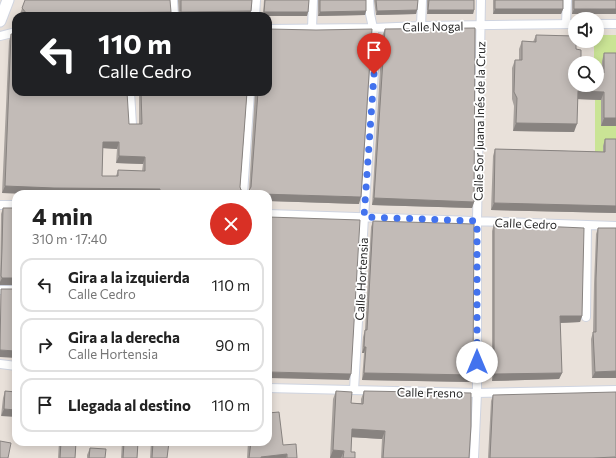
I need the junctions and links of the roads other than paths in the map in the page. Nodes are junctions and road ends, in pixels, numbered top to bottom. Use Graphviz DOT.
graph roads {
  1 [pos="8,0"];
  2 [pos="173,0"];
  3 [pos="256,0"];
  4 [pos="313,0"];
  5 [pos="369,0"];
  6 [pos="422,0"];
  7 [pos="481,0"];
  8 [pos="567,0"];
  9 [pos="174,12"];
  10 [pos="255,12"];
  11 [pos="0,18"];
  12 [pos="566,24"];
  13 [pos="604,24"];
  14 [pos="616,24"];
  15 [pos="481,25"];
  16 [pos="421,26"];
  17 [pos="373,28"];
  18 [pos="272,29"];
  19 [pos="312,29"];
  20 [pos="12,33"];
  21 [pos="0,36"];
  22 [pos="130,96"];
  23 [pos="250,96"];
  24 [pos="132,125"];
  25 [pos="243,190"];
  26 [pos="0,205"];
  27 [pos="12,205"];
  28 [pos="272,214"];
  29 [pos="364,217"];
  30 [pos="477,221"];
  31 [pos="587,225"];
  32 [pos="616,226"];
  33 [pos="0,290"];
  34 [pos="12,290"];
  35 [pos="586,317"];
  36 [pos="0,364"];
  37 [pos="12,366"];
  38 [pos="272,388"];
  39 [pos="354,390"];
  40 [pos="616,390"];
  41 [pos="477,393"];
  42 [pos="474,458"];
  1 -- 11 [label="main road"];
  2 -- 9 [label="street"];
  3 -- 10 [label="street"];
  4 -- 19 [label="street"];
  5 -- 17 [label="street, Calle Hortensia"];
  6 -- 16 [label="street"];
  7 -- 15 [label="street, Calle Sor Juana Inés de la Cruz"];
  8 -- 12 [label="street"];
  12 -- 15 [label="street, Calle Nogal"];
  13 -- 14 [label="street"];
  15 -- 16 [label="street, Calle Nogal"];
  15 -- 30 [label="street, Calle Sor Juana Inés de la Cruz"];
  16 -- 17 [label="street, Calle Nogal"];
  17 -- 19 [label="street, Calle Nogal"];
  17 -- 29 [label="street, Calle Hortensia"];
  18 -- 19 [label="street, Calle Nogal"];
  20 -- 21 [label="street"];
  22 -- 24 [label="street"];
  23 -- 25 [label="street"];
  26 -- 27 [label="street"];
  28 -- 29 [label="street, Calle Cedro"];
  29 -- 30 [label="street, Calle Cedro"];
  29 -- 39 [label="street, Calle Hortensia"];
  30 -- 31 [label="street, Calle Cedro"];
  30 -- 41 [label="street, Calle Sor Juana Inés de la Cruz"];
  31 -- 32 [label="street, Calle Cedro"];
  31 -- 35 [label="street"];
  33 -- 34 [label="street"];
  36 -- 37 [label="street"];
  38 -- 39 [label="street, Calle Fresno"];
  39 -- 41 [label="street, Calle Fresno"];
  40 -- 41 [label="street, Calle Fresno"];
  41 -- 42 [label="street, Calle Sor Juana Inés de la Cruz"];
}
